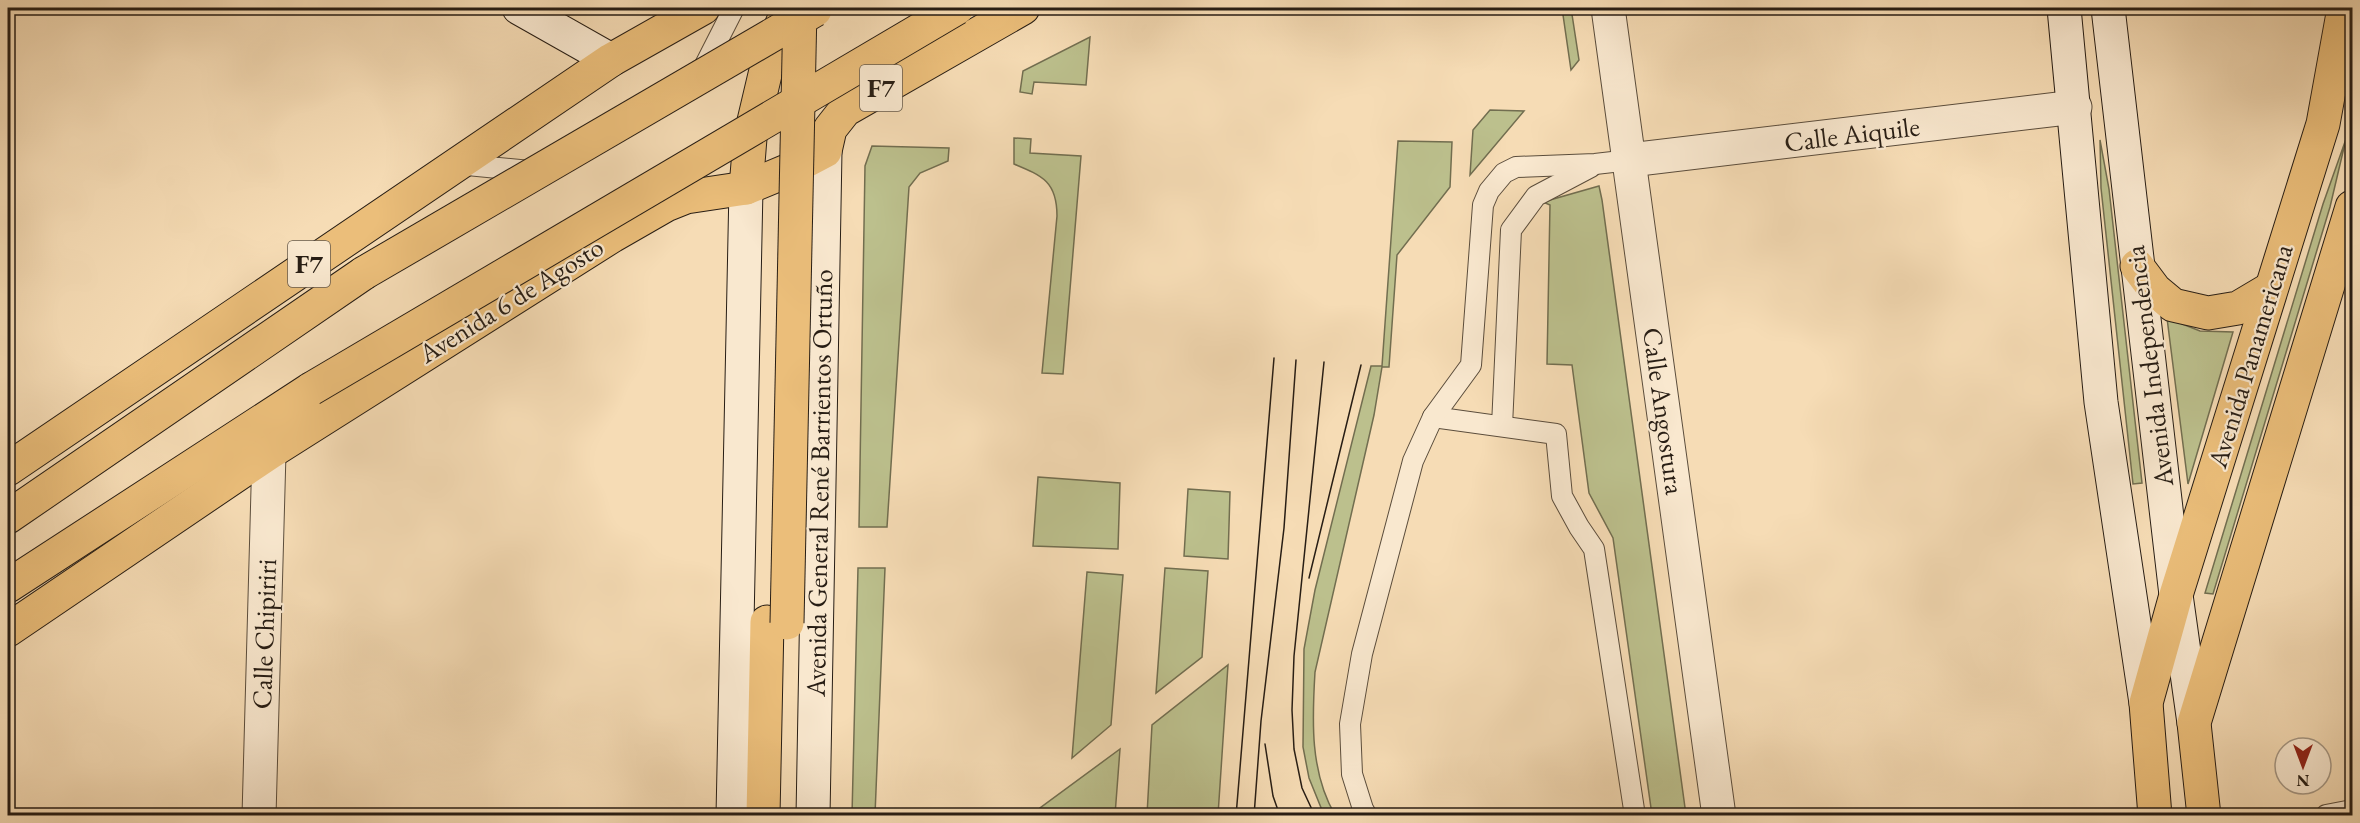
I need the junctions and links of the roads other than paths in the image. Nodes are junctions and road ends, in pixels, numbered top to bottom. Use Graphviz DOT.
graph roads {
  1 [pos="519,8"];
  2 [pos="659,8"];
  3 [pos="703,8"];
  4 [pos="734,8"];
  5 [pos="783,8"];
  6 [pos="792,8"];
  7 [pos="800,8"];
  8 [pos="819,8"];
  9 [pos="952,8"];
  10 [pos="957,8"];
  11 [pos="1023,8"];
  12 [pos="1608,8"];
  13 [pos="2064,8"];
  14 [pos="2108,8"];
  15 [pos="2344,8"];
  16 [pos="959,44"];
  17 [pos="611,60"];
  18 [pos="2075,107"];
  19 [pos="825,151"];
  20 [pos="1630,160"];
  21 [pos="456,164"];
  22 [pos="1595,164"];
  23 [pos="746,188"];
  24 [pos="2352,207"];
  25 [pos="2137,266"];
  26 [pos="2270,289"];
  27 [pos="1433,417"];
  28 [pos="1502,426"];
  29 [pos="269,453"];
  30 [pos="8,469"];
  31 [pos="8,518"];
  32 [pos="8,586"];
  33 [pos="2176,595"];
  34 [pos="777,623"];
  35 [pos="8,630"];
  36 [pos="2146,703"];
  37 [pos="2194,723"];
  38 [pos="2352,810"];
  39 [pos="2326,814"];
  40 [pos="259,816"];
  41 [pos="733,816"];
  42 [pos="763,816"];
  43 [pos="785,816"];
  44 [pos="813,816"];
  45 [pos="1367,816"];
  46 [pos="1635,816"];
  47 [pos="1719,816"];
  48 [pos="2155,816"];
  49 [pos="2204,816"];
  1 -- 17 [label="main road"];
  2 -- 17 [label="main road"];
  3 -- 17 [label="main road, F7"];
  4 -- 21 [label="lane"];
  5 -- 34 [label="main road, bridge"];
  6 -- 23 [label="main road"];
  7 -- 34 [label="main road, bridge"];
  8 -- 31 [label="main road, bridge"];
  9 -- 16 [label="main road"];
  10 -- 32 [label="main road, Avenida 6 de Agosto, bridge"];
  11 -- 16 [label="main road"];
  12 -- 20 [label="main road, Calle Angostura"];
  13 -- 18 [label="main road, Avenida Independencia"];
  14 -- 25 [label="main road, Avenida Independencia"];
  15 -- 26 [label="main road, Avenida Panamericana"];
  16 -- 19 [label="main road, F7"];
  17 -- 21 [label="main road, F7"];
  18 -- 20 [label="main road, Calle Aiquile"];
  18 -- 36 [label="main road, Avenida Independencia"];
  19 -- 23 [label="main road, Avenida 6 de Agosto"];
  19 -- 44 [label="main road, Avenida General René Barrientos Ortuño"];
  20 -- 22 [label="lane"];
  20 -- 47 [label="main road, Calle Angostura"];
  21 -- 30 [label="main road, F7"];
  22 -- 27 [label="lane"];
  22 -- 28 [label="lane"];
  23 -- 29 [label="main road, Avenida 6 de Agosto"];
  23 -- 41 [label="main road"];
  24 -- 37 [label="main road, Avenida Panamericana"];
  25 -- 26 [label="main road"];
  25 -- 33 [label="main road, Avenida Independencia"];
  26 -- 33 [label="main road, Avenida Panamericana"];
  27 -- 28 [label="lane"];
  27 -- 45 [label="lane"];
  28 -- 46 [label="lane"];
  29 -- 35 [label="main road, Avenida 6 de Agosto"];
  29 -- 40 [label="main road, Calle Chipiriri"];
  33 -- 36 [label="main road, Avenida Panamericana"];
  33 -- 37 [label="main road, Avenida Independencia"];
  34 -- 42 [label="main road"];
  34 -- 43 [label="main road"];
  36 -- 48 [label="main road"];
  37 -- 49 [label="main road"];
  38 -- 39 [label="lane"];
}
